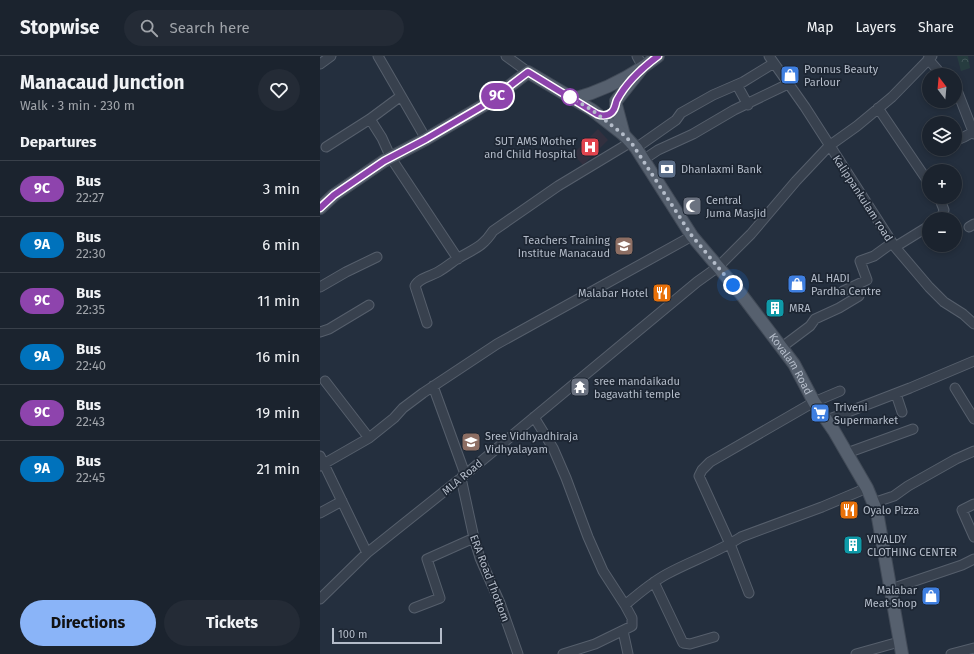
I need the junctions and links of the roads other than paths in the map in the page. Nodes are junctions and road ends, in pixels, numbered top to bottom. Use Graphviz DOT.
graph roads {
  1 [pos="331,56"];
  2 [pos="378,56"];
  3 [pos="506,56"];
  4 [pos="637,56"];
  5 [pos="658,56"];
  6 [pos="930,58"];
  7 [pos="772,60"];
  8 [pos="320,64"];
  9 [pos="643,67"];
  10 [pos="937,68"];
  11 [pos="528,72"];
  12 [pos="788,84"];
  13 [pos="737,85"];
  14 [pos="600,90"];
  15 [pos="401,96"];
  16 [pos="573,99"];
  17 [pos="616,103"];
  18 [pos="962,104"];
  19 [pos="748,105"];
  20 [pos="878,108"];
  21 [pos="595,112"];
  22 [pos="370,119"];
  23 [pos="973,133"];
  24 [pos="962,138"];
  25 [pos="426,139"];
  26 [pos="630,142"];
  27 [pos="829,146"];
  28 [pos="326,147"];
  29 [pos="391,158"];
  30 [pos="643,160"];
  31 [pos="922,172"];
  32 [pos="320,208"];
  33 [pos="922,230"];
  34 [pos="692,236"];
  35 [pos="894,245"];
  36 [pos="377,257"];
  37 [pos="458,259"];
  38 [pos="718,267"];
  39 [pos="320,287"];
  40 [pos="843,291"];
  41 [pos="859,296"];
  42 [pos="369,305"];
  43 [pos="972,320"];
  44 [pos="427,323"];
  45 [pos="320,332"];
  46 [pos="782,346"];
  47 [pos="974,361"];
  48 [pos="326,380"];
  49 [pos="433,386"];
  50 [pos="955,388"];
  51 [pos="840,391"];
  52 [pos="896,394"];
  53 [pos="814,402"];
  54 [pos="902,412"];
  55 [pos="534,417"];
  56 [pos="974,419"];
  57 [pos="827,420"];
  58 [pos="913,428"];
  59 [pos="369,438"];
  60 [pos="974,451"];
  61 [pos="847,453"];
  62 [pos="321,462"];
  63 [pos="463,476"];
  64 [pos="867,488"];
  65 [pos="342,501"];
  66 [pos="873,503"];
  67 [pos="974,504"];
  68 [pos="320,513"];
  69 [pos="974,537"];
  70 [pos="474,538"];
  71 [pos="730,544"];
  72 [pos="367,553"];
  73 [pos="974,560"];
  74 [pos="654,582"];
  75 [pos="891,589"];
  76 [pos="750,593"];
  77 [pos="320,599"];
  78 [pos="625,605"];
  79 [pos="414,608"];
  80 [pos="623,631"];
  81 [pos="714,638"];
  82 [pos="899,642"];
  83 [pos="974,648"];
  84 [pos="518,654"];
  85 [pos="564,654"];
  86 [pos="628,654"];
  87 [pos="856,654"];
  88 [pos="902,654"];
  89 [pos="951,654"];
  1 -- 8 [label="street"];
  2 -- 15 [label="street"];
  3 -- 11 [label="street"];
  4 -- 9 [label="street"];
  5 -- 9 [label="main road"];
  6 -- 10 [label="street"];
  6 -- 20 [label="street, MLA Road"];
  7 -- 12 [label="street, Kalippankulam road"];
  7 -- 13 [label="street"];
  9 -- 14 [label="main road"];
  9 -- 17 [label="main road"];
  11 -- 16 [label="main road"];
  11 -- 25 [label="main road"];
  12 -- 19 [label="street"];
  12 -- 27 [label="street, Kalippankulam road"];
  13 -- 19 [label="street"];
  13 -- 26 [label="street"];
  14 -- 16 [label="main road"];
  14 -- 17 [label="main road"];
  14 -- 21 [label="main road"];
  15 -- 22 [label="street"];
  15 -- 25 [label="street"];
  16 -- 21 [label="main road"];
  17 -- 21 [label="main road"];
  17 -- 26 [label="main road, Kovalam Road"];
  18 -- 23 [label="street"];
  19 -- 30 [label="street"];
  20 -- 27 [label="street, MLA Road"];
  20 -- 31 [label="street"];
  21 -- 26 [label="main road"];
  22 -- 28 [label="street"];
  22 -- 29 [label="street"];
  23 -- 24 [label="street"];
  25 -- 29 [label="main road"];
  26 -- 30 [label="main road, Kovalam Road"];
  26 -- 37 [label="street"];
  27 -- 35 [label="street, Kalippankulam road"];
  27 -- 38 [label="street, MLA Road"];
  29 -- 32 [label="main road"];
  29 -- 37 [label="street"];
  30 -- 34 [label="main road, Kovalam Road"];
  33 -- 35 [label="street"];
  34 -- 38 [label="main road, Kovalam Road"];
  34 -- 49 [label="street"];
  35 -- 40 [label="street"];
  35 -- 43 [label="street, Kalippankulam road"];
  36 -- 39 [label="street"];
  37 -- 44 [label="street"];
  38 -- 46 [label="main road, Kovalam Road"];
  38 -- 55 [label="street, MLA Road"];
  41 -- 46 [label="street"];
  42 -- 45 [label="street"];
  46 -- 53 [label="main road, Kovalam Road"];
  47 -- 52 [label="street"];
  48 -- 59 [label="street"];
  49 -- 59 [label="street"];
  49 -- 63 [label="street, ERA Road Thottom"];
  50 -- 56 [label="street"];
  51 -- 53 [label="street"];
  52 -- 54 [label="street"];
  52 -- 57 [label="street"];
  53 -- 57 [label="main road, Kovalam Road"];
  53 -- 71 [label="street"];
  55 -- 63 [label="street, MLA Road"];
  55 -- 78 [label="street"];
  57 -- 61 [label="main road, Kovalam Road"];
  58 -- 61 [label="street"];
  59 -- 62 [label="street"];
  60 -- 66 [label="street"];
  61 -- 64 [label="main road, Kovalam Road"];
  62 -- 65 [label="street"];
  63 -- 70 [label="street, ERA Road Thottom"];
  63 -- 72 [label="street, MLA Road"];
  64 -- 66 [label="main road, Kovalam Road"];
  64 -- 71 [label="street"];
  65 -- 68 [label="street"];
  65 -- 72 [label="street"];
  66 -- 75 [label="main road, Kovalam Road"];
  67 -- 69 [label="street"];
  70 -- 79 [label="street"];
  70 -- 84 [label="street, ERA Road Thottom"];
  71 -- 74 [label="street"];
  71 -- 76 [label="street"];
  72 -- 77 [label="street, MLA Road"];
  73 -- 75 [label="street"];
  74 -- 78 [label="street"];
  74 -- 81 [label="street"];
  75 -- 82 [label="main road, Kovalam Road"];
  78 -- 80 [label="street"];
  80 -- 85 [label="street"];
  80 -- 86 [label="street"];
  82 -- 87 [label="street"];
  82 -- 88 [label="main road, Kovalam Road"];
  83 -- 89 [label="street"];
}
